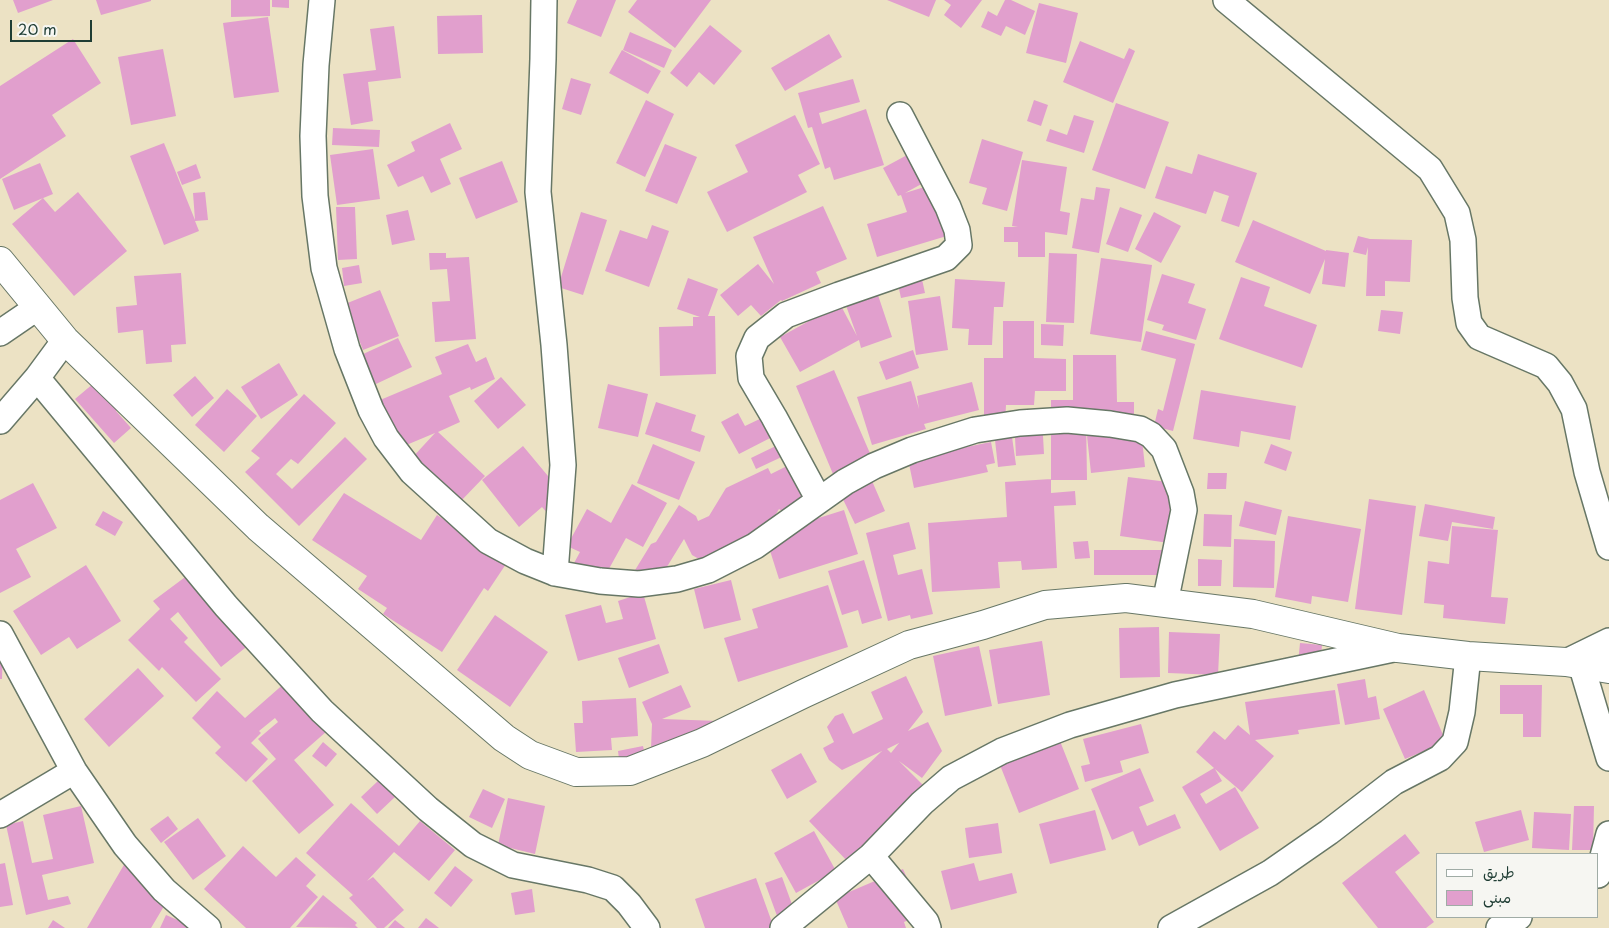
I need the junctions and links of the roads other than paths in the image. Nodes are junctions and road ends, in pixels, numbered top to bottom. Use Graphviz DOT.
graph roads {
  1 [pos="322,0"];
  2 [pos="544,0"];
  3 [pos="1226,0"];
  4 [pos="900,114"];
  5 [pos="0,261"];
  6 [pos="38,307"];
  7 [pos="0,333"];
  8 [pos="65,340"];
  9 [pos="37,378"];
  10 [pos="0,421"];
  11 [pos="818,500"];
  12 [pos="1609,547"];
  13 [pos="555,573"];
  14 [pos="1165,603"];
  15 [pos="0,634"];
  16 [pos="1609,641"];
  17 [pos="1398,648"];
  18 [pos="1468,656"];
  19 [pos="1574,663"];
  20 [pos="1609,669"];
  21 [pos="1609,758"];
  22 [pos="74,771"];
  23 [pos="0,815"];
  24 [pos="1609,834"];
  25 [pos="871,856"];
  26 [pos="1599,871"];
  27 [pos="1517,918"];
  28 [pos="208,928"];
  29 [pos="646,928"];
  30 [pos="783,928"];
  31 [pos="928,928"];
  32 [pos="1171,928"];
  33 [pos="1500,928"];
  1 -- 13 [label="street"];
  2 -- 13 [label="street"];
  3 -- 12 [label="street"];
  4 -- 11 [label="street"];
  5 -- 6 [label="street"];
  6 -- 7 [label="street"];
  6 -- 8 [label="street"];
  8 -- 9 [label="street"];
  8 -- 14 [label="street"];
  9 -- 10 [label="street"];
  9 -- 29 [label="street"];
  11 -- 13 [label="street"];
  11 -- 14 [label="street"];
  14 -- 17 [label="street"];
  15 -- 22 [label="street"];
  16 -- 19 [label="street"];
  17 -- 18 [label="street"];
  17 -- 25 [label="street"];
  18 -- 19 [label="street"];
  18 -- 32 [label="street"];
  19 -- 20 [label="street"];
  19 -- 21 [label="street"];
  22 -- 23 [label="street"];
  22 -- 28 [label="street"];
  24 -- 26 [label="street"];
  25 -- 30 [label="street"];
  25 -- 31 [label="street"];
  27 -- 33 [label="street"];
}
